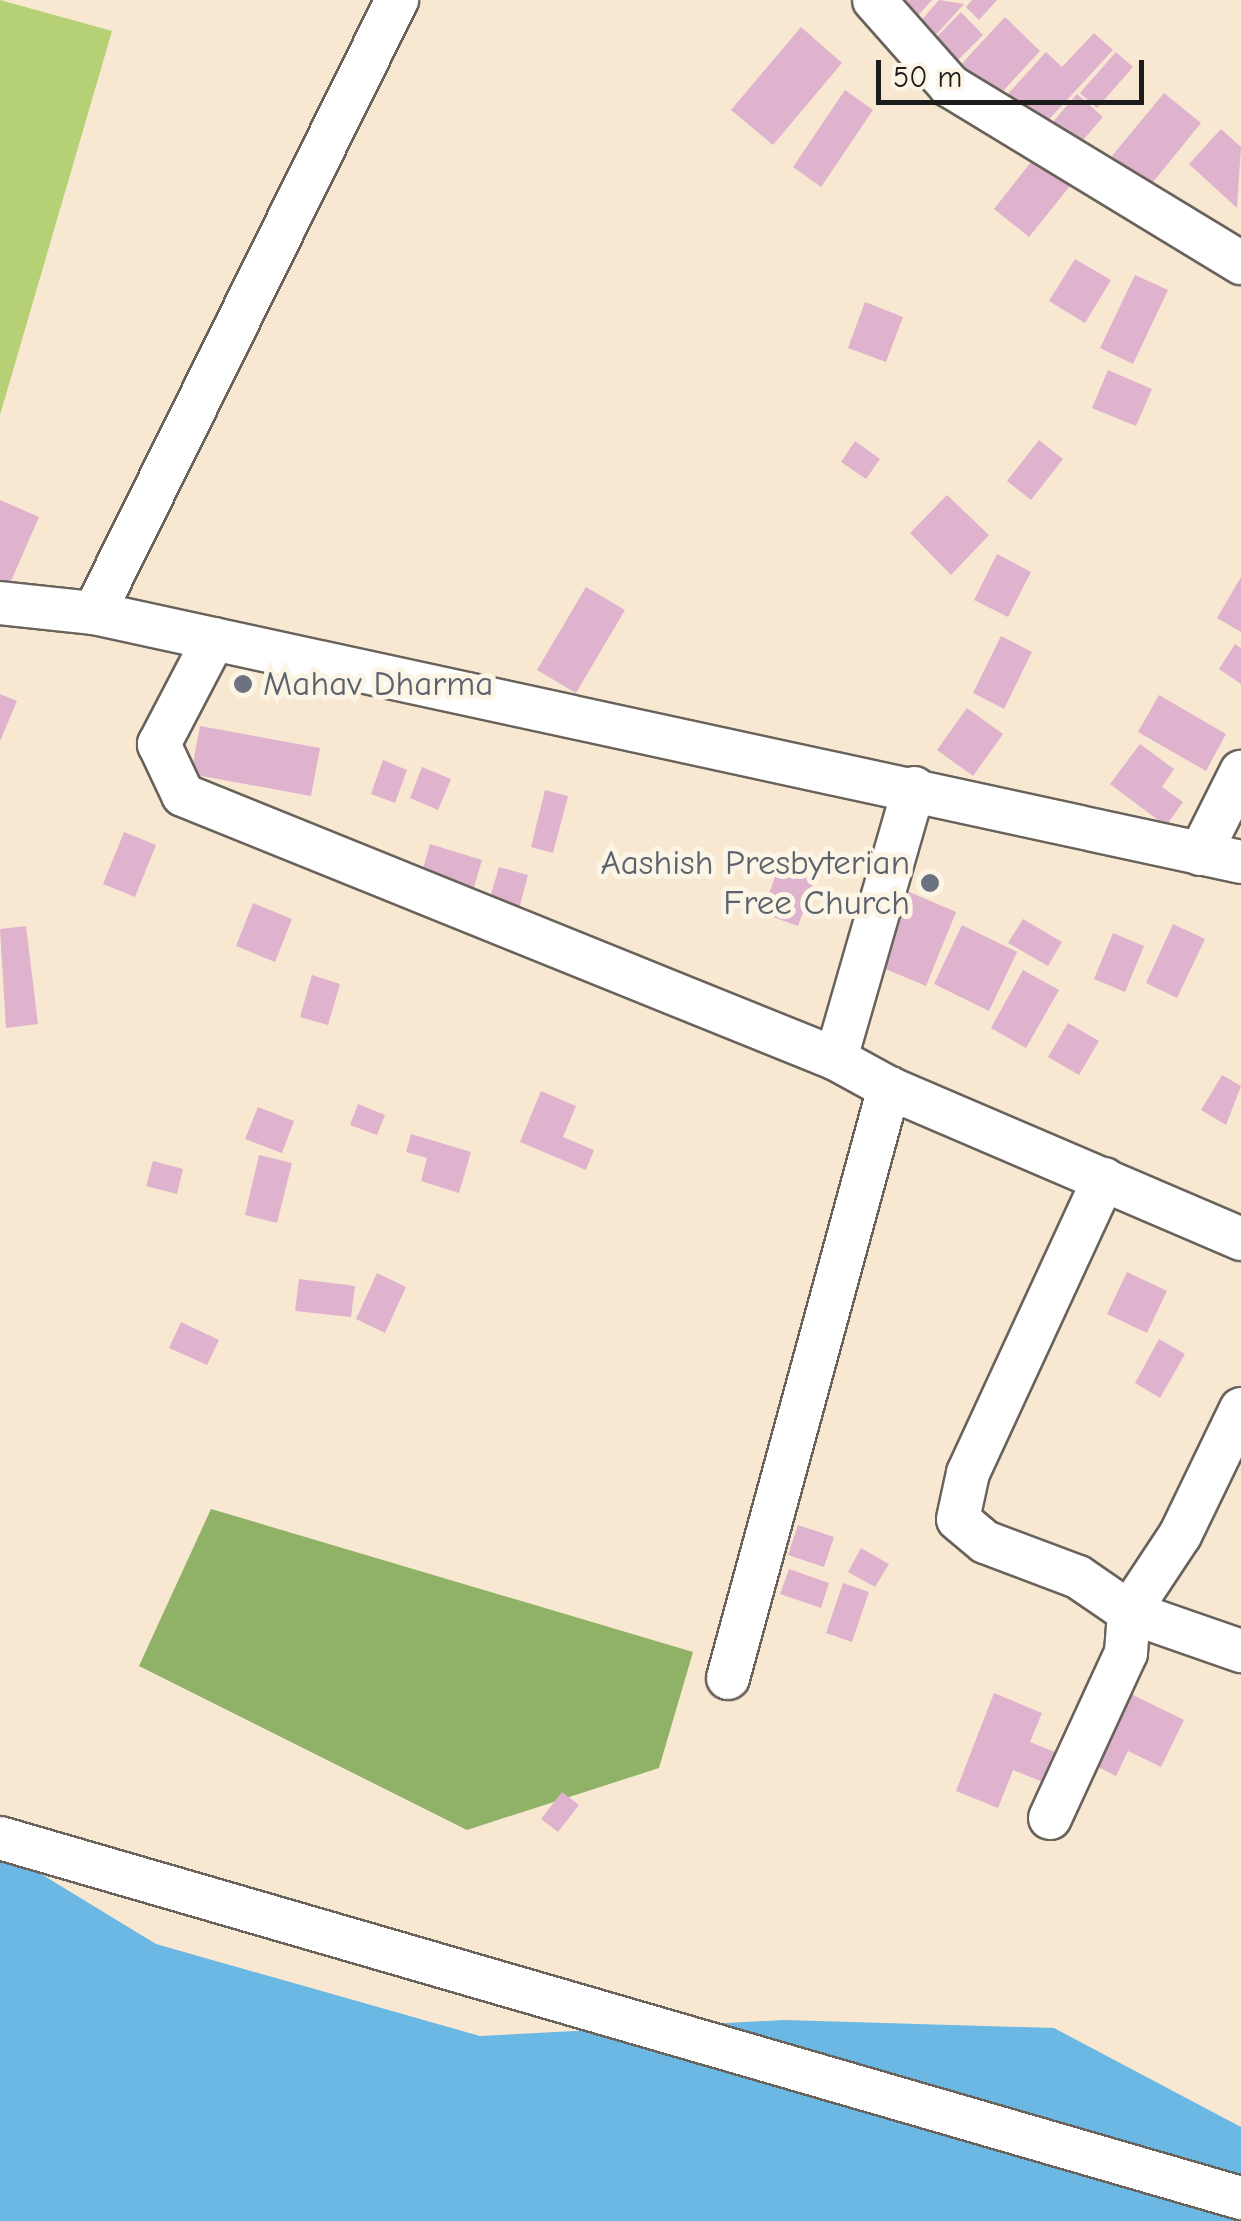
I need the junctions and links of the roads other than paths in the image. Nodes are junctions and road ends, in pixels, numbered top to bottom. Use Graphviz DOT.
graph roads {
  1 [pos="397,0"];
  2 [pos="874,0"];
  3 [pos="1241,263"];
  4 [pos="0,603"];
  5 [pos="94,613"];
  6 [pos="214,639"];
  7 [pos="1241,772"];
  8 [pos="914,788"];
  9 [pos="1220,858"];
  10 [pos="836,1058"];
  11 [pos="888,1088"];
  12 [pos="1104,1179"];
  13 [pos="1241,1239"];
  14 [pos="1241,1409"];
  15 [pos="1129,1612"];
  16 [pos="1241,1651"];
  17 [pos="728,1678"];
  18 [pos="1050,1818"];
  19 [pos="0,1838"];
  20 [pos="1241,2198"];
  1 -- 5 [label="street"];
  2 -- 3 [label="street"];
  4 -- 5 [label="street"];
  5 -- 6 [label="street"];
  6 -- 8 [label="street"];
  6 -- 10 [label="street"];
  7 -- 9 [label="street"];
  8 -- 9 [label="street"];
  8 -- 10 [label="street"];
  10 -- 11 [label="street"];
  11 -- 12 [label="street"];
  11 -- 17 [label="street"];
  12 -- 13 [label="street"];
  12 -- 15 [label="street"];
  14 -- 15 [label="street"];
  15 -- 16 [label="street"];
  15 -- 18 [label="street"];
  19 -- 20 [label="street"];
}
